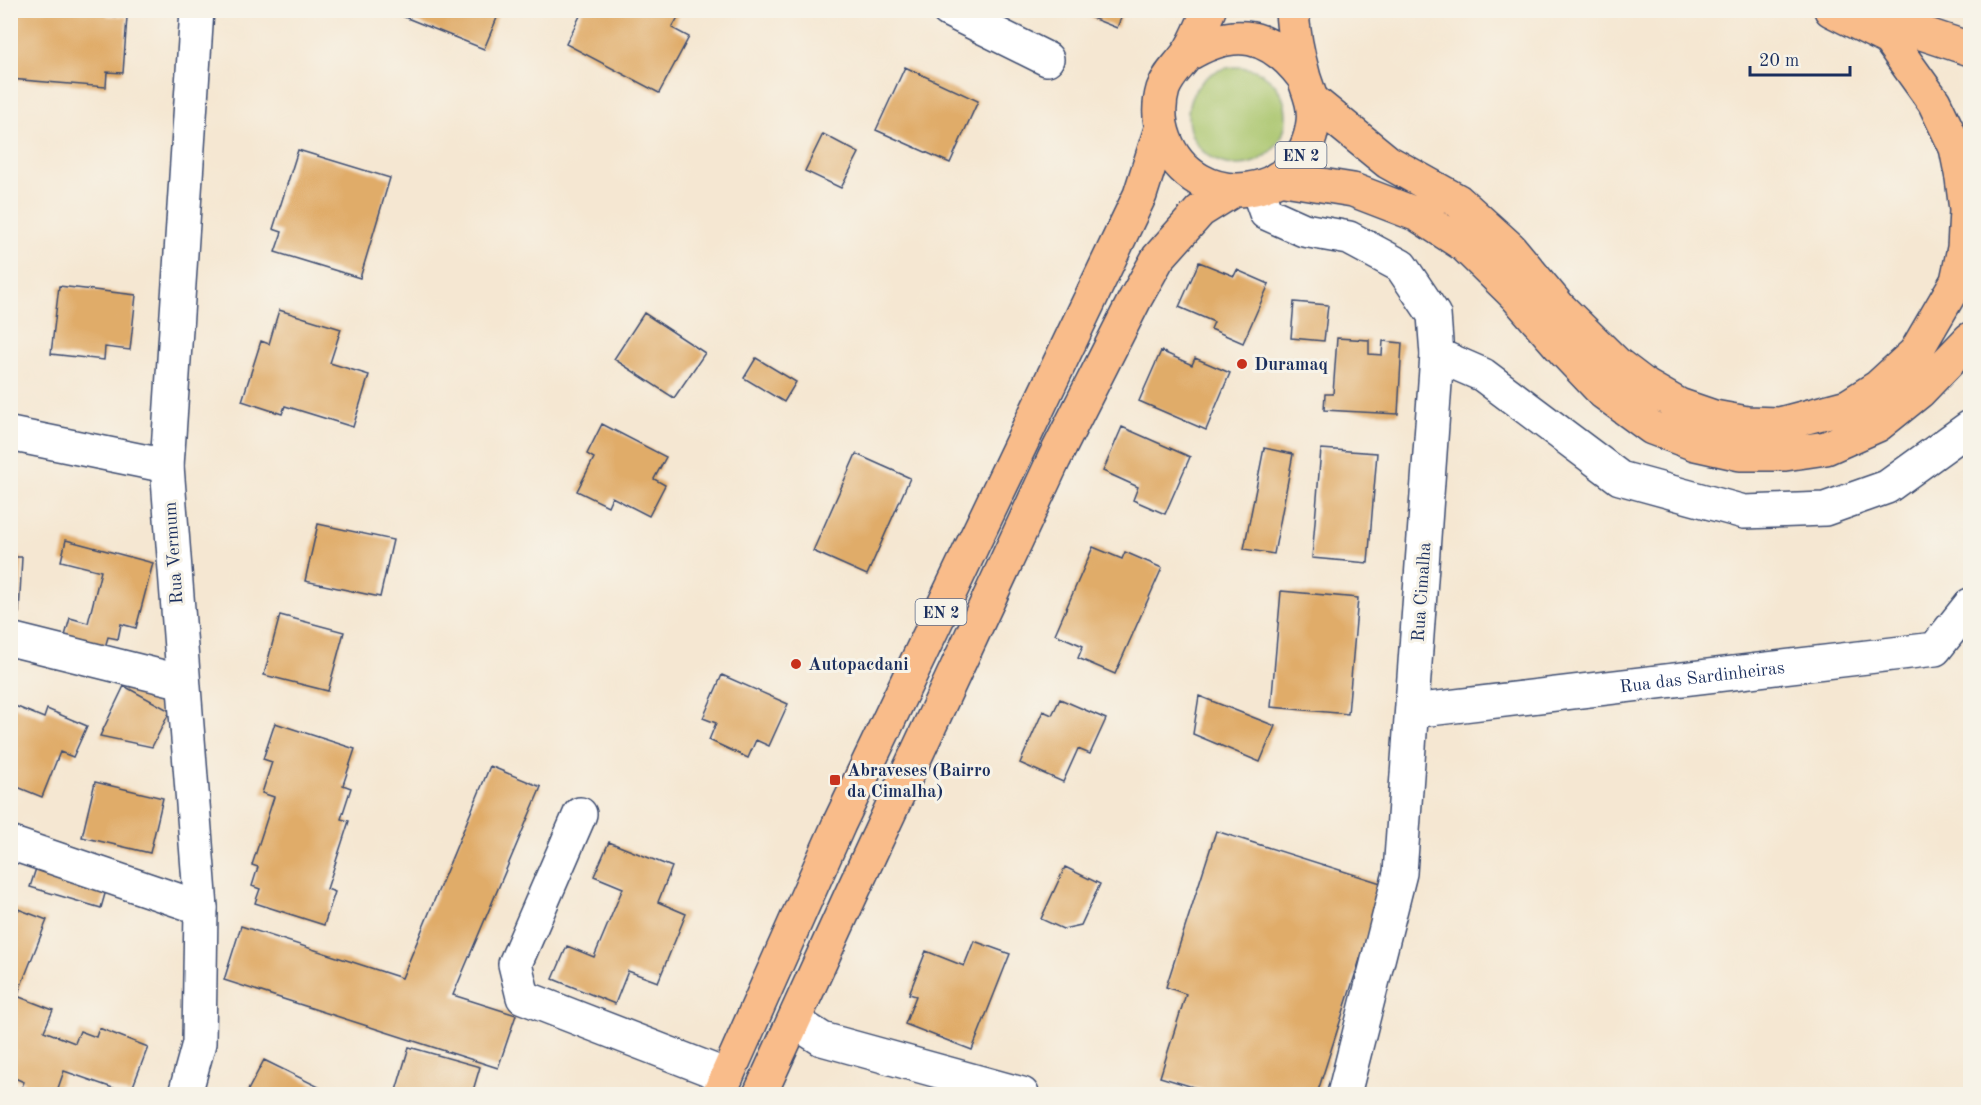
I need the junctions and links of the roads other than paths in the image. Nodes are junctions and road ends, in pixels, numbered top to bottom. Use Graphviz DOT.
graph roads {
  1 [pos="197,10"];
  2 [pos="948,10"];
  3 [pos="1209,10"];
  4 [pos="1292,10"];
  5 [pos="1831,10"];
  6 [pos="1854,10"];
  7 [pos="1971,49"];
  8 [pos="1187,55"];
  9 [pos="1047,59"];
  10 [pos="1308,89"];
  11 [pos="1161,129"];
  12 [pos="1256,186"];
  13 [pos="1971,339"];
  14 [pos="1437,356"];
  15 [pos="1971,427"];
  16 [pos="10,434"];
  17 [pos="167,466"];
  18 [pos="1971,604"];
  19 [pos="10,639"];
  20 [pos="183,682"];
  21 [pos="1413,711"];
  22 [pos="580,814"];
  23 [pos="10,843"];
  24 [pos="201,908"];
  25 [pos="794,1021"];
  26 [pos="723,1085"];
  27 [pos="185,1095"];
  28 [pos="760,1095"];
  29 [pos="1022,1095"];
  30 [pos="1344,1095"];
  1 -- 17 [label="street, Rua Vermum"];
  2 -- 9 [label="street"];
  3 -- 8 [label="main road, EN 2"];
  4 -- 10 [label="main road, EN 2"];
  5 -- 10 [label="main road"];
  6 -- 7 [label="main road"];
  8 -- 10 [label="main road, EN 2"];
  8 -- 11 [label="main road, EN 2"];
  10 -- 12 [label="main road, EN 2"];
  11 -- 12 [label="main road, EN 2"];
  11 -- 26 [label="main road, EN 2"];
  12 -- 13 [label="main road"];
  12 -- 14 [label="street, Rua Cimalha"];
  12 -- 25 [label="main road, EN 2"];
  14 -- 15 [label="street"];
  14 -- 21 [label="street, Rua Cimalha"];
  16 -- 17 [label="street"];
  17 -- 20 [label="street, Rua Vermum"];
  18 -- 21 [label="street, Rua das Sardinheiras"];
  19 -- 20 [label="street"];
  20 -- 24 [label="street, Rua Vermum"];
  21 -- 30 [label="street, Rua Cimalha"];
  22 -- 26 [label="street"];
  23 -- 24 [label="street"];
  24 -- 27 [label="street, Rua Vermum"];
  25 -- 28 [label="main road, EN 2"];
  25 -- 29 [label="street"];
}
